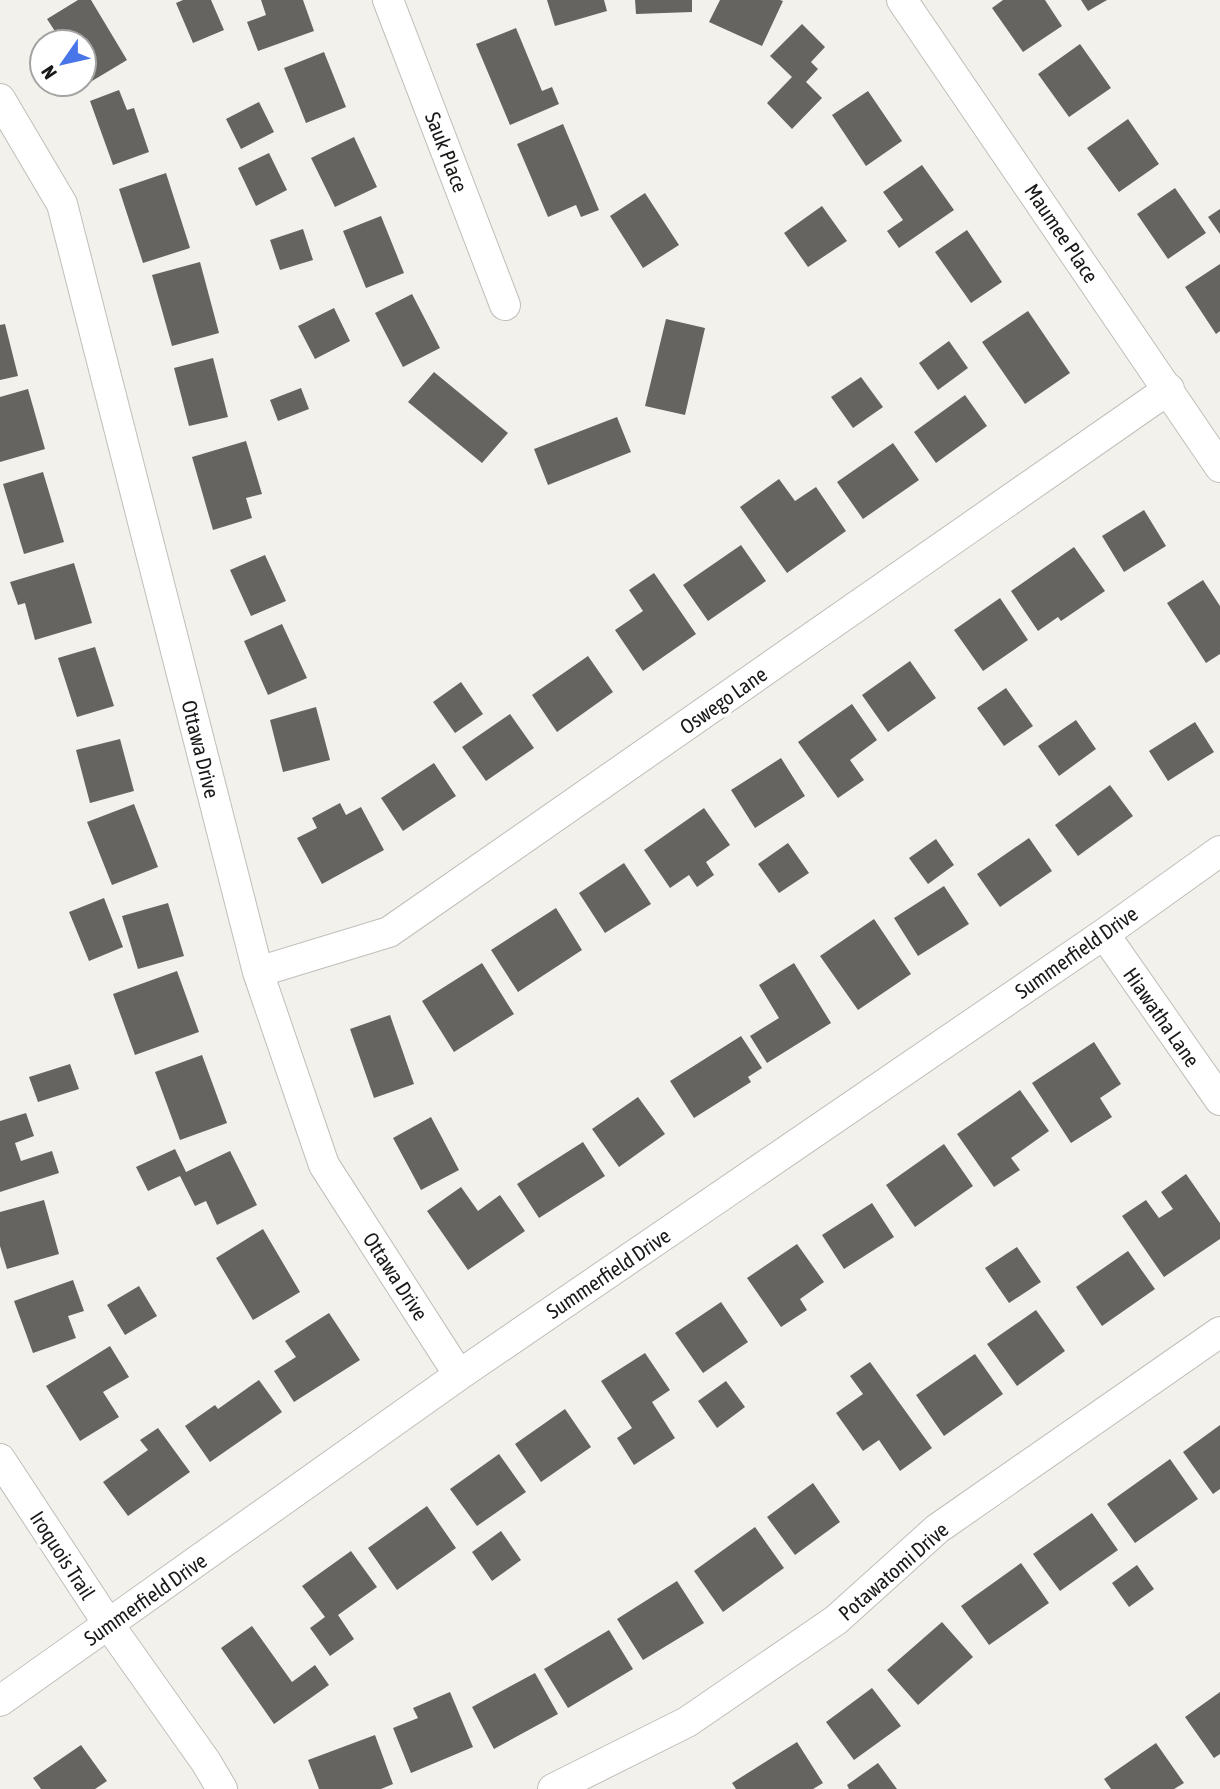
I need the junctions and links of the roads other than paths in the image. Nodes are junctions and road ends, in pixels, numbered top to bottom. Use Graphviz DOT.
graph roads {
  1 [pos="388,0"];
  2 [pos="902,0"];
  3 [pos="0,99"];
  4 [pos="505,305"];
  5 [pos="1168,389"];
  6 [pos="1220,467"];
  7 [pos="1220,850"];
  8 [pos="1104,934"];
  9 [pos="258,972"];
  10 [pos="1220,1100"];
  11 [pos="1220,1332"];
  12 [pos="458,1375"];
  13 [pos="0,1459"];
  14 [pos="109,1625"];
  15 [pos="0,1701"];
  16 [pos="222,1789"];
  17 [pos="554,1789"];
  1 -- 4 [label="street, Sauk Place"];
  2 -- 5 [label="street, Maumee Place"];
  3 -- 9 [label="street, Ottawa Drive"];
  5 -- 6 [label="street, Maumee Place"];
  5 -- 9 [label="street, Oswego Lane"];
  7 -- 8 [label="street, Summerfield Drive"];
  8 -- 10 [label="street, Hiawatha Lane"];
  8 -- 12 [label="street, Summerfield Drive"];
  9 -- 12 [label="street, Ottawa Drive"];
  11 -- 17 [label="street, Potawatomi Drive"];
  12 -- 14 [label="street, Summerfield Drive"];
  13 -- 14 [label="street, Iroquois Trail"];
  14 -- 15 [label="street, Summerfield Drive"];
  14 -- 16 [label="street, Iroquois Trail"];
}
